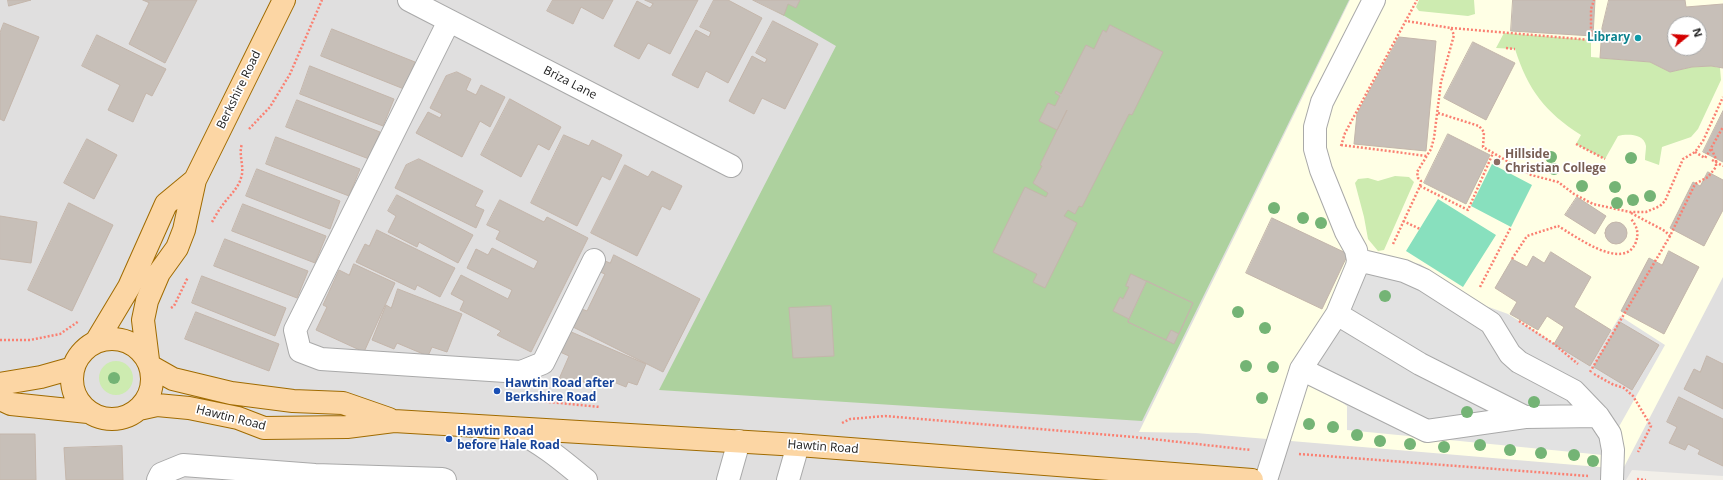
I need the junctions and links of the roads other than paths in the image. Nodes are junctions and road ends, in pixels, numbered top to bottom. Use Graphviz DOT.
graph roads {
  1 [pos="284,0"];
  2 [pos="409,0"];
  3 [pos="1374,0"];
  4 [pos="449,20"];
  5 [pos="731,166"];
  6 [pos="195,180"];
  7 [pos="594,260"];
  8 [pos="1355,270"];
  9 [pos="1337,314"];
  10 [pos="96,342"];
  11 [pos="149,363"];
  12 [pos="73,368"];
  13 [pos="1301,370"];
  14 [pos="0,384"];
  15 [pos="0,399"];
  16 [pos="139,409"];
  17 [pos="88,412"];
  18 [pos="1598,416"];
  19 [pos="1525,417"];
  20 [pos="394,421"];
  21 [pos="510,428"];
  22 [pos="739,441"];
  23 [pos="798,445"];
  24 [pos="1102,474"];
  25 [pos="315,478"];
  26 [pos="1612,479"];
  27 [pos="158,480"];
  28 [pos="445,480"];
  29 [pos="586,480"];
  30 [pos="728,480"];
  31 [pos="788,480"];
  32 [pos="1252,480"];
  33 [pos="1266,480"];
  1 -- 6 [label="main road, Berkshire Road"];
  2 -- 4 [label="street, Briza Lane"];
  3 -- 8 [label="street"];
  4 -- 5 [label="street, Briza Lane"];
  4 -- 7 [label="street"];
  6 -- 10 [label="main road, Berkshire Road"];
  6 -- 11 [label="main road, Berkshire Road"];
  8 -- 9 [label="street"];
  8 -- 18 [label="street"];
  9 -- 13 [label="street"];
  9 -- 19 [label="street"];
  10 -- 11 [label="main road"];
  10 -- 12 [label="main road"];
  11 -- 16 [label="main road"];
  11 -- 20 [label="main road, Hawtin Road"];
  12 -- 14 [label="main road"];
  12 -- 17 [label="main road"];
  13 -- 19 [label="street"];
  13 -- 33 [label="street"];
  15 -- 17 [label="main road"];
  16 -- 17 [label="main road"];
  16 -- 20 [label="main road, Hawtin Road"];
  18 -- 19 [label="street"];
  18 -- 26 [label="street"];
  20 -- 21 [label="main road, Hawtin Road"];
  21 -- 22 [label="main road, Hawtin Road"];
  21 -- 29 [label="street"];
  22 -- 23 [label="main road, Hawtin Road"];
  22 -- 30 [label="street"];
  23 -- 24 [label="main road, Hawtin Road"];
  23 -- 31 [label="street"];
  24 -- 32 [label="main road, Hawtin Road"];
  25 -- 27 [label="street"];
  25 -- 28 [label="street"];
}
